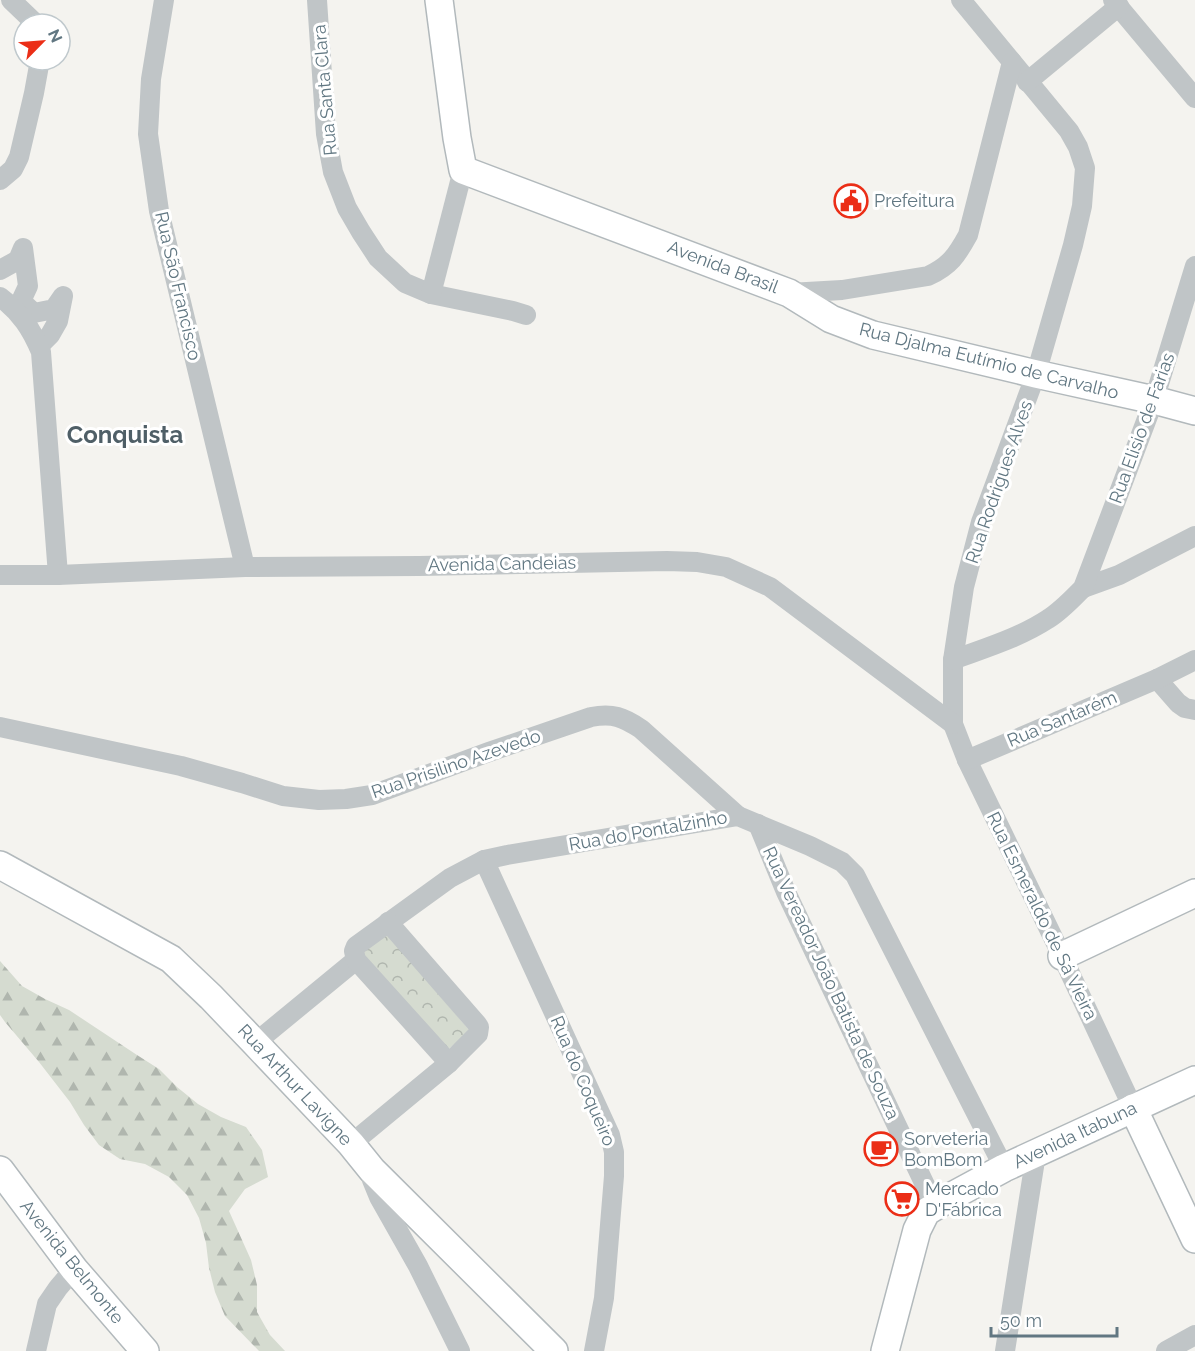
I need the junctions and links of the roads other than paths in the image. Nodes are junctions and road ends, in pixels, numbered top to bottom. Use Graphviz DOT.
graph roads {
  1 [pos="12,0"];
  2 [pos="164,0"];
  3 [pos="317,0"];
  4 [pos="439,0"];
  5 [pos="961,0"];
  6 [pos="1116,3"];
  7 [pos="24,12"];
  8 [pos="1012,62"];
  9 [pos="38,72"];
  10 [pos="1027,82"];
  11 [pos="1195,98"];
  12 [pos="463,170"];
  13 [pos="0,180"];
  14 [pos="1195,266"];
  15 [pos="0,270"];
  16 [pos="789,293"];
  17 [pos="431,294"];
  18 [pos="0,297"];
  19 [pos="526,315"];
  20 [pos="39,346"];
  21 [pos="1036,374"];
  22 [pos="1154,400"];
  23 [pos="1195,411"];
  24 [pos="1195,536"];
  25 [pos="245,567"];
  26 [pos="0,575"];
  27 [pos="58,575"];
  28 [pos="1083,588"];
  29 [pos="953,660"];
  30 [pos="1195,660"];
  31 [pos="1157,679"];
  32 [pos="1195,710"];
  33 [pos="953,724"];
  34 [pos="0,727"];
  35 [pos="967,760"];
  36 [pos="738,816"];
  37 [pos="758,824"];
  38 [pos="484,860"];
  39 [pos="0,865"];
  40 [pos="1195,893"];
  41 [pos="388,922"];
  42 [pos="1062,956"];
  43 [pos="356,960"];
  44 [pos="255,1043"];
  45 [pos="449,1063"];
  46 [pos="1195,1080"];
  47 [pos="1133,1108"];
  48 [pos="351,1144"];
  49 [pos="1036,1154"];
  50 [pos="1004,1168"];
  51 [pos="0,1170"];
  52 [pos="372,1170"];
  53 [pos="935,1206"];
  54 [pos="1195,1239"];
  55 [pos="74,1269"];
  56 [pos="1195,1335"];
  57 [pos="36,1351"];
  58 [pos="145,1351"];
  59 [pos="460,1351"];
  60 [pos="554,1351"];
  61 [pos="594,1351"];
  62 [pos="885,1351"];
  63 [pos="1005,1351"];
  64 [pos="1166,1351"];
  1 -- 7 [label="street"];
  2 -- 25 [label="street, Rua São Francisco"];
  3 -- 17 [label="street, Rua Santa Clara"];
  4 -- 12 [label="street"];
  5 -- 8 [label="street, Rua Rodrigues Alves"];
  6 -- 10 [label="street"];
  6 -- 11 [label="street"];
  8 -- 10 [label="street, Rua Rodrigues Alves"];
  8 -- 16 [label="street, Avenida Brasil"];
  9 -- 13 [label="street"];
  10 -- 21 [label="street, Rua Rodrigues Alves"];
  12 -- 16 [label="street, Avenida Brasil"];
  12 -- 17 [label="street"];
  14 -- 22 [label="street, Rua Elisio de Farias"];
  15 -- 20 [label="street"];
  16 -- 21 [label="street, Rua Djalma Eutímio de Carvalho"];
  17 -- 19 [label="street, Rua Santa Clara"];
  18 -- 20 [label="street"];
  20 -- 27 [label="street"];
  21 -- 22 [label="street, Rua Djalma Eutímio de Carvalho"];
  21 -- 29 [label="street, Rua Rodrigues Alves"];
  22 -- 23 [label="street, Rua Djalma Eutímio de Carvalho"];
  22 -- 28 [label="street, Rua Elisio de Farias"];
  24 -- 28 [label="street"];
  25 -- 27 [label="street, Avenida Candeias"];
  25 -- 33 [label="street, Avenida Candeias"];
  26 -- 27 [label="street, Avenida Candeias"];
  28 -- 29 [label="street"];
  29 -- 33 [label="street, Rua Rodrigues Alves"];
  30 -- 31 [label="street, Rua Santarém"];
  31 -- 32 [label="street"];
  31 -- 35 [label="street, Rua Santarém"];
  33 -- 35 [label="street, Rua Esmeraldo de Sá Vieira"];
  34 -- 36 [label="street, Rua Prisilino Azevedo"];
  35 -- 42 [label="street, Rua Esmeraldo de Sá Vieira"];
  36 -- 37 [label="street, Rua do Pontalzinho"];
  36 -- 38 [label="street, Rua do Pontalzinho"];
  37 -- 50 [label="street, Rua do Pontalzinho"];
  37 -- 53 [label="street, Rua Vereador João Batista de Souza"];
  38 -- 41 [label="street, Rua do Pontalzinho"];
  38 -- 61 [label="street, Rua do Coqueiro"];
  39 -- 44 [label="street, Rua Arthur Lavigne"];
  40 -- 42 [label="street"];
  41 -- 43 [label="street, Rua do Pontalzinho"];
  41 -- 45 [label="street"];
  42 -- 47 [label="street, Rua Esmeraldo de Sá Vieira"];
  43 -- 44 [label="street"];
  43 -- 45 [label="street"];
  44 -- 48 [label="street, Rua Arthur Lavigne"];
  45 -- 48 [label="street"];
  46 -- 47 [label="street, Avenida Itabuna"];
  47 -- 49 [label="street, Avenida Itabuna"];
  47 -- 54 [label="street"];
  48 -- 52 [label="street, Rua Arthur Lavigne"];
  49 -- 50 [label="street, Avenida Itabuna"];
  49 -- 63 [label="street"];
  50 -- 53 [label="street, Avenida Itabuna"];
  51 -- 55 [label="street, Avenida Belmonte"];
  52 -- 59 [label="street"];
  52 -- 60 [label="street, Rua Arthur Lavigne"];
  53 -- 62 [label="street, Avenida Itabuna"];
  55 -- 57 [label="street"];
  55 -- 58 [label="street, Avenida Belmonte"];
  56 -- 64 [label="street"];
}
